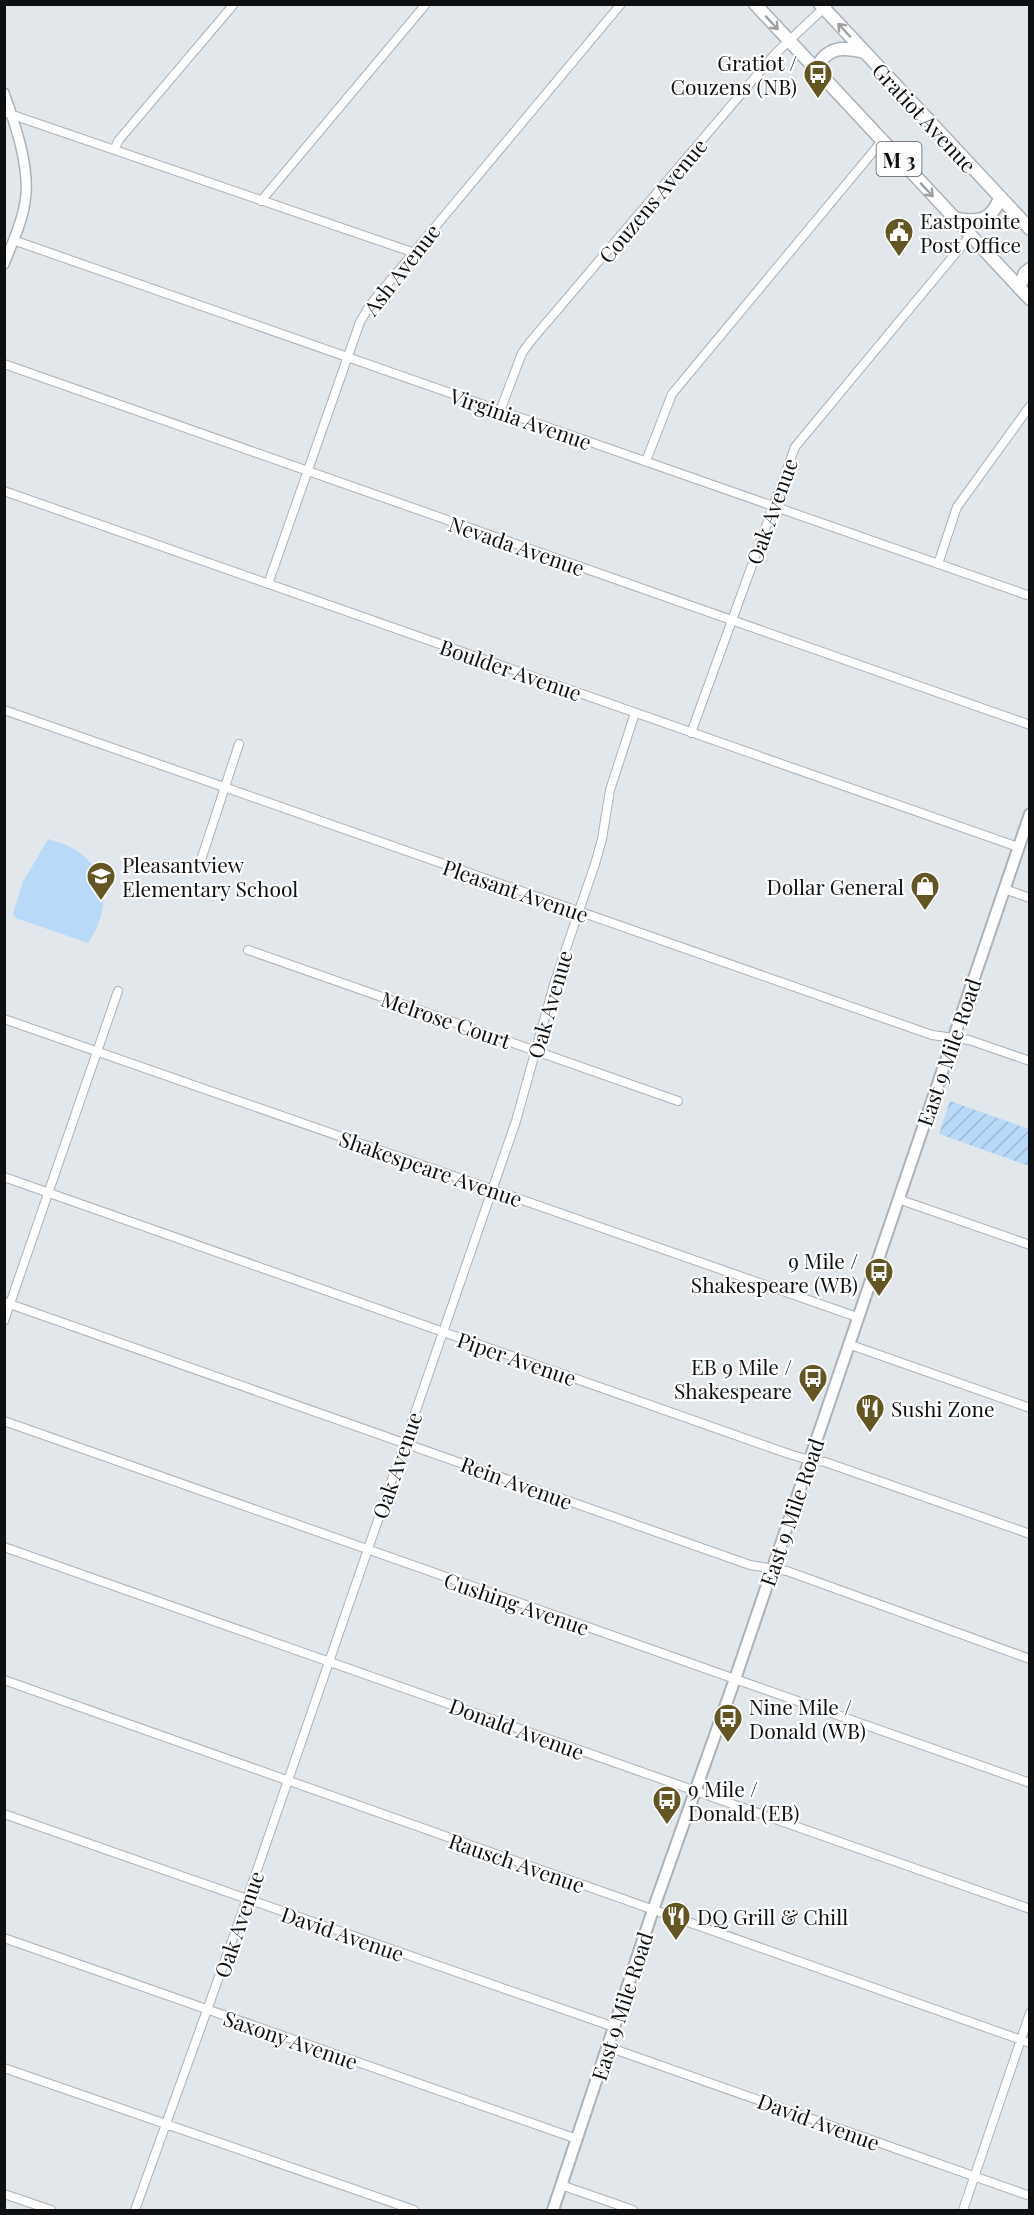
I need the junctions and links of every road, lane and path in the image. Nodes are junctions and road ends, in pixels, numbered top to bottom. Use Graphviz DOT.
graph roads {
  1 [pos="234,4"];
  2 [pos="426,4"];
  3 [pos="621,4"];
  4 [pos="755,4"];
  5 [pos="824,6"];
  6 [pos="789,41"];
  7 [pos="864,52"];
  8 [pos="815,70"];
  9 [pos="4,93"];
  10 [pos="9,114"];
  11 [pos="882,141"];
  12 [pos="115,149"];
  13 [pos="1000,198"];
  14 [pos="261,201"];
  15 [pos="954,218"];
  16 [pos="1029,229"];
  17 [pos="970,236"];
  18 [pos="13,240"];
  19 [pos="412,252"];
  20 [pos="4,264"];
  21 [pos="1029,269"];
  22 [pos="1019,288"];
  23 [pos="1029,299"];
  24 [pos="348,359"];
  25 [pos="4,364"];
  26 [pos="1029,406"];
  27 [pos="500,411"];
  28 [pos="646,461"];
  29 [pos="309,472"];
  30 [pos="4,490"];
  31 [pos="773,507"];
  32 [pos="938,564"];
  33 [pos="268,584"];
  34 [pos="1029,596"];
  35 [pos="732,620"];
  36 [pos="4,710"];
  37 [pos="634,713"];
  38 [pos="1029,725"];
  39 [pos="691,733"];
  40 [pos="239,744"];
  41 [pos="226,787"];
  42 [pos="1029,814"];
  43 [pos="1018,847"];
  44 [pos="202,857"];
  45 [pos="1004,889"];
  46 [pos="1029,898"];
  47 [pos="578,912"];
  48 [pos="248,950"];
  49 [pos="118,991"];
  50 [pos="4,1018"];
  51 [pos="953,1037"];
  52 [pos="535,1050"];
  53 [pos="98,1052"];
  54 [pos="1029,1061"];
  55 [pos="678,1101"];
  56 [pos="4,1177"];
  57 [pos="492,1189"];
  58 [pos="49,1193"];
  59 [pos="898,1199"];
  60 [pos="1029,1245"];
  61 [pos="8,1303"];
  62 [pos="857,1317"];
  63 [pos="4,1321"];
  64 [pos="442,1331"];
  65 [pos="849,1344"];
  66 [pos="1029,1408"];
  67 [pos="4,1422"];
  68 [pos="404,1442"];
  69 [pos="809,1460"];
  70 [pos="1029,1534"];
  71 [pos="4,1546"];
  72 [pos="367,1550"];
  73 [pos="771,1569"];
  74 [pos="1029,1659"];
  75 [pos="329,1660"];
  76 [pos="735,1679"];
  77 [pos="4,1680"];
  78 [pos="288,1780"];
  79 [pos="1029,1783"];
  80 [pos="694,1791"];
  81 [pos="4,1814"];
  82 [pos="247,1899"];
  83 [pos="1029,1909"];
  84 [pos="652,1910"];
  85 [pos="4,1938"];
  86 [pos="207,2009"];
  87 [pos="1029,2013"];
  88 [pos="614,2027"];
  89 [pos="1020,2040"];
  90 [pos="1029,2043"];
  91 [pos="608,2047"];
  92 [pos="4,2068"];
  93 [pos="166,2124"];
  94 [pos="577,2139"];
  95 [pos="975,2177"];
  96 [pos="561,2185"];
  97 [pos="4,2194"];
  98 [pos="1029,2196"];
  99 [pos="51,2211"];
  100 [pos="135,2211"];
  101 [pos="414,2211"];
  102 [pos="553,2211"];
  103 [pos="633,2211"];
  104 [pos="963,2211"];
  1 -- 12 [label="street"];
  2 -- 14 [label="street"];
  3 -- 19 [label="street, Ash Avenue"];
  4 -- 6 [label="main road, M 3, one-way"];
  5 -- 6 [label="street, Couzens Avenue"];
  7 -- 5 [label="main road, Gratiot Avenue / M 3, one-way"];
  6 -- 8 [label="main road, M 3"];
  6 -- 27 [label="street, Couzens Avenue"];
  7 -- 8 [label="main road"];
  7 -- 13 [label="main road, Gratiot Avenue / M 3"];
  8 -- 11 [label="main road, M 3"];
  9 -- 10 [label="street"];
  10 -- 12 [label="street"];
  10 -- 18 [label="street"];
  11 -- 15 [label="main road, M 3, one-way"];
  11 -- 28 [label="street"];
  12 -- 14 [label="street"];
  13 -- 15 [label="main road"];
  13 -- 16 [label="main road, Gratiot Avenue / M 3"];
  14 -- 19 [label="street"];
  15 -- 17 [label="main road, M 3"];
  17 -- 22 [label="main road, M 3"];
  17 -- 31 [label="street, Oak Avenue"];
  18 -- 20 [label="street"];
  18 -- 24 [label="street, Virginia Avenue"];
  19 -- 24 [label="street, Ash Avenue"];
  21 -- 22 [label="main road"];
  22 -- 23 [label="main road, M 3"];
  24 -- 27 [label="street, Virginia Avenue"];
  24 -- 29 [label="street, Ash Avenue"];
  25 -- 29 [label="street, Nevada Avenue"];
  26 -- 32 [label="street"];
  27 -- 28 [label="street, Virginia Avenue"];
  28 -- 31 [label="street, Virginia Avenue"];
  29 -- 33 [label="street, Ash Avenue"];
  29 -- 35 [label="street, Nevada Avenue"];
  30 -- 33 [label="street, Boulder Avenue"];
  31 -- 32 [label="street, Virginia Avenue"];
  31 -- 35 [label="street, Oak Avenue"];
  32 -- 34 [label="street, Virginia Avenue"];
  33 -- 37 [label="street, Boulder Avenue"];
  35 -- 38 [label="street, Nevada Avenue"];
  35 -- 39 [label="street, Oak Avenue"];
  36 -- 41 [label="street, Pleasant Avenue"];
  37 -- 39 [label="street, Boulder Avenue"];
  37 -- 47 [label="street, Oak Avenue"];
  39 -- 43 [label="street, Boulder Avenue"];
  40 -- 41 [label="street"];
  41 -- 44 [label="street"];
  41 -- 47 [label="street, Pleasant Avenue"];
  42 -- 43 [label="main road, East 9 Mile Road"];
  43 -- 45 [label="main road, East 9 Mile Road"];
  45 -- 46 [label="street"];
  45 -- 51 [label="main road, East 9 Mile Road"];
  47 -- 51 [label="street, Pleasant Avenue"];
  47 -- 52 [label="street, Oak Avenue"];
  48 -- 52 [label="street, Melrose Court"];
  49 -- 53 [label="street"];
  50 -- 53 [label="street, Shakespeare Avenue"];
  51 -- 54 [label="street, Pleasant Avenue"];
  51 -- 59 [label="main road, East 9 Mile Road"];
  52 -- 55 [label="street, Melrose Court"];
  52 -- 57 [label="street, Oak Avenue"];
  53 -- 57 [label="street, Shakespeare Avenue"];
  53 -- 58 [label="street"];
  56 -- 58 [label="street, Piper Avenue"];
  57 -- 62 [label="street, Shakespeare Avenue"];
  57 -- 64 [label="street, Oak Avenue"];
  58 -- 61 [label="street"];
  58 -- 64 [label="street, Piper Avenue"];
  59 -- 60 [label="street"];
  59 -- 62 [label="main road, East 9 Mile Road"];
  61 -- 63 [label="street"];
  61 -- 68 [label="street, Rein Avenue"];
  62 -- 65 [label="main road, East 9 Mile Road"];
  64 -- 68 [label="street, Oak Avenue"];
  64 -- 69 [label="street, Piper Avenue"];
  65 -- 66 [label="street"];
  65 -- 69 [label="main road, East 9 Mile Road"];
  67 -- 72 [label="street, Cushing Avenue"];
  68 -- 72 [label="street, Oak Avenue"];
  68 -- 73 [label="street, Rein Avenue"];
  69 -- 70 [label="street, Piper Avenue"];
  69 -- 73 [label="main road, East 9 Mile Road"];
  71 -- 75 [label="street, Donald Avenue"];
  72 -- 75 [label="street, Oak Avenue"];
  72 -- 76 [label="street, Cushing Avenue"];
  73 -- 74 [label="street, Rein Avenue"];
  73 -- 76 [label="main road, East 9 Mile Road"];
  75 -- 78 [label="street, Oak Avenue"];
  75 -- 80 [label="street, Donald Avenue"];
  76 -- 79 [label="street, Cushing Avenue"];
  76 -- 80 [label="main road, East 9 Mile Road"];
  77 -- 78 [label="street, Rausch Avenue"];
  78 -- 82 [label="street, Oak Avenue"];
  78 -- 84 [label="street, Rausch Avenue"];
  80 -- 83 [label="street, Donald Avenue"];
  80 -- 84 [label="main road, East 9 Mile Road"];
  81 -- 82 [label="street, David Avenue"];
  82 -- 86 [label="street, Oak Avenue"];
  82 -- 88 [label="street, David Avenue"];
  84 -- 88 [label="main road, East 9 Mile Road"];
  84 -- 89 [label="street, Rausch Avenue"];
  85 -- 86 [label="street, Saxony Avenue"];
  86 -- 93 [label="street, Oak Avenue"];
  86 -- 94 [label="street, Saxony Avenue"];
  87 -- 89 [label="street"];
  88 -- 91 [label="main road, East 9 Mile Road"];
  89 -- 90 [label="street, Rausch Avenue"];
  89 -- 95 [label="street"];
  91 -- 94 [label="main road, East 9 Mile Road"];
  91 -- 95 [label="street, David Avenue"];
  92 -- 93 [label="street"];
  93 -- 100 [label="street, Oak Avenue"];
  93 -- 101 [label="street"];
  94 -- 96 [label="main road, East 9 Mile Road"];
  95 -- 98 [label="street, David Avenue"];
  95 -- 104 [label="street"];
  96 -- 102 [label="main road, East 9 Mile Road"];
  96 -- 103 [label="street"];
  97 -- 99 [label="street"];
}
